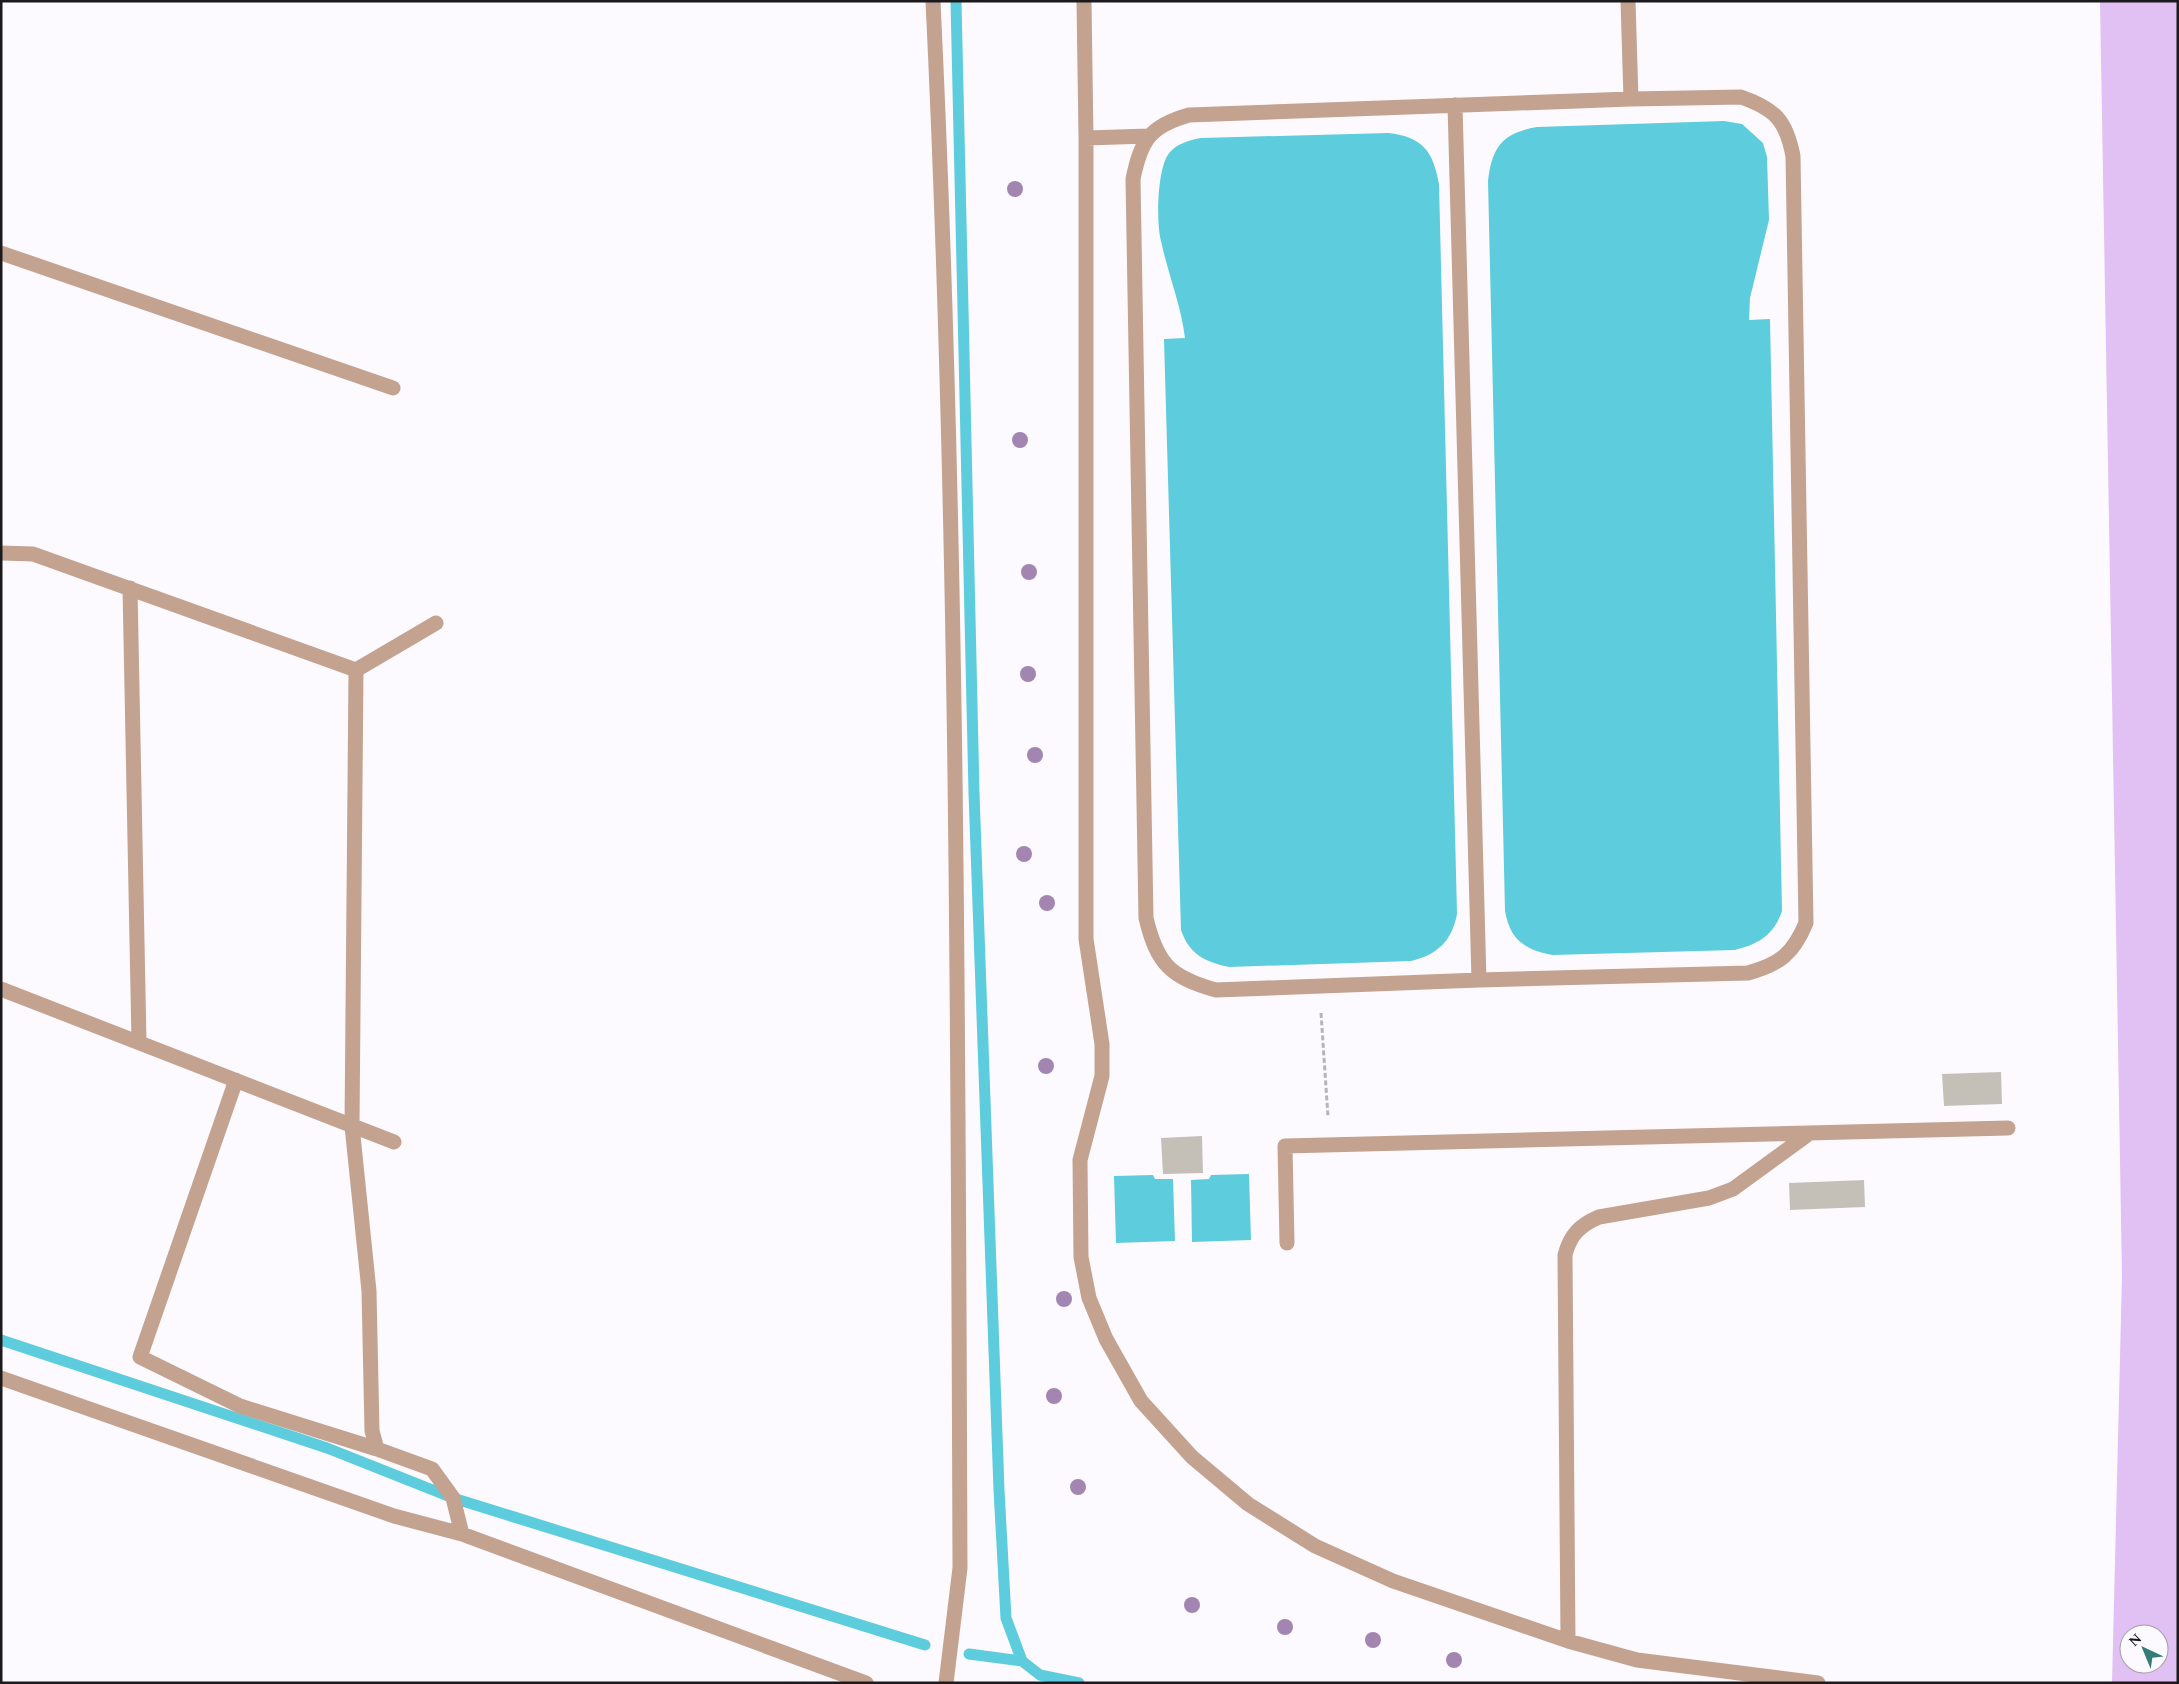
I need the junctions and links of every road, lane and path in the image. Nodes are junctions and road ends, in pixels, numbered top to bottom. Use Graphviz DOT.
graph roads {
  1 [pos="933,1"];
  2 [pos="1084,1"];
  3 [pos="1628,1"];
  4 [pos="1631,99"];
  5 [pos="1455,105"];
  6 [pos="1149,136"];
  7 [pos="1086,138"];
  8 [pos="1,253"];
  9 [pos="392,388"];
  10 [pos="1,553"];
  11 [pos="130,588"];
  12 [pos="436,623"];
  13 [pos="356,670"];
  14 [pos="1479,980"];
  15 [pos="1320,986"];
  16 [pos="1,989"];
  17 [pos="139,1042"];
  18 [pos="236,1080"];
  19 [pos="352,1126"];
  20 [pos="2008,1128"];
  21 [pos="1810,1133"];
  22 [pos="394,1142"];
  23 [pos="1330,1145"];
  24 [pos="1287,1243"];
  25 [pos="1,1378"];
  26 [pos="376,1449"];
  27 [pos="462,1534"];
  28 [pos="1568,1641"];
  29 [pos="866,1683"];
  30 [pos="946,1683"];
  31 [pos="1818,1683"];
  1 -- 30 [label="street"];
  2 -- 7 [label="street"];
  3 -- 4 [label="street"];
  4 -- 5 [label="street"];
  4 -- 14 [label="street"];
  5 -- 6 [label="street"];
  5 -- 14 [label="street"];
  6 -- 7 [label="street"];
  6 -- 15 [label="street"];
  7 -- 28 [label="street"];
  8 -- 9 [label="street"];
  10 -- 11 [label="street"];
  11 -- 13 [label="street"];
  11 -- 17 [label="street"];
  12 -- 13 [label="street"];
  13 -- 19 [label="street"];
  14 -- 15 [label="street"];
  15 -- 23 [label="path"];
  16 -- 17 [label="street"];
  17 -- 18 [label="street"];
  18 -- 19 [label="street"];
  18 -- 26 [label="street"];
  19 -- 22 [label="street"];
  19 -- 26 [label="street"];
  20 -- 21 [label="street"];
  21 -- 23 [label="street"];
  21 -- 28 [label="street"];
  23 -- 24 [label="street"];
  25 -- 27 [label="street"];
  26 -- 27 [label="street"];
  27 -- 29 [label="street"];
  28 -- 31 [label="street"];
}
